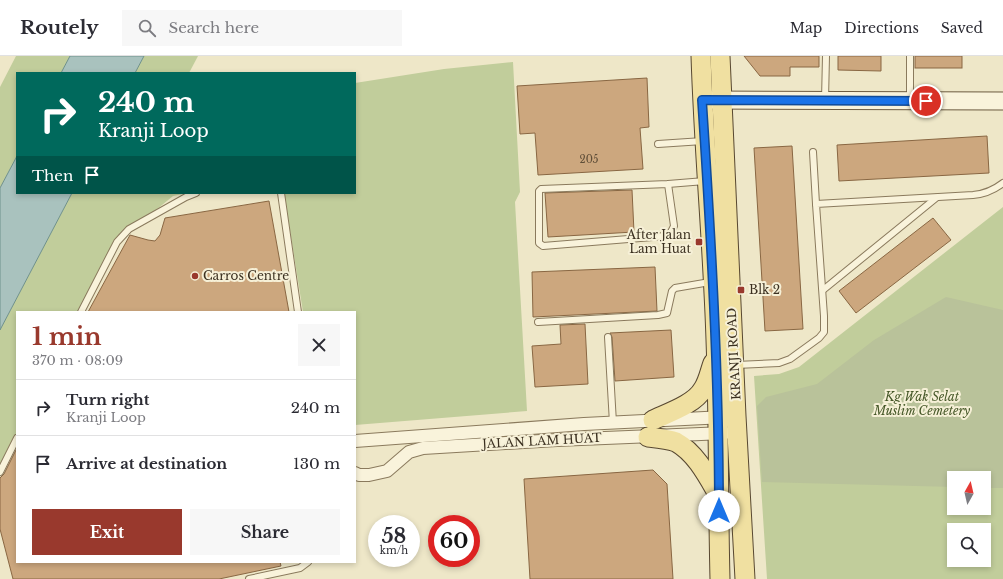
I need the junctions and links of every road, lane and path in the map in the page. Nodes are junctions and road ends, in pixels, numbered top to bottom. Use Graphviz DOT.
graph roads {
  1 [pos="701,56"];
  2 [pos="720,56"];
  3 [pos="826,56"];
  4 [pos="910,56"];
  5 [pos="722,99"];
  6 [pos="702,100"];
  7 [pos="825,100"];
  8 [pos="910,101"];
  9 [pos="1003,101"];
  10 [pos="705,141"];
  11 [pos="658,144"];
  12 [pos="813,152"];
  13 [pos="708,181"];
  14 [pos="1003,183"];
  15 [pos="668,184"];
  16 [pos="194,194"];
  17 [pos="281,194"];
  18 [pos="936,198"];
  19 [pos="816,204"];
  20 [pos="714,282"];
  21 [pos="823,290"];
  22 [pos="82,311"];
  23 [pos="298,311"];
  24 [pos="538,322"];
  25 [pos="608,337"];
  26 [pos="717,352"];
  27 [pos="735,366"];
  28 [pos="613,423"];
  29 [pos="728,424"];
  30 [pos="650,428"];
  31 [pos="16,440"];
  32 [pos="356,441"];
  33 [pos="0,472"];
  34 [pos="356,474"];
  35 [pos="719,497"];
  36 [pos="307,563"];
  37 [pos="249,579"];
  38 [pos="720,579"];
  39 [pos="746,579"];
  1 -- 6 [label="main road, KRANJI ROAD"];
  2 -- 5 [label="main road, KRANJI ROAD"];
  3 -- 7 [label="lane"];
  4 -- 8 [label="lane"];
  5 -- 6 [label="street"];
  5 -- 7 [label="street"];
  5 -- 27 [label="main road, KRANJI ROAD"];
  6 -- 10 [label="main road, KRANJI ROAD"];
  7 -- 8 [label="street"];
  8 -- 9 [label="street"];
  10 -- 11 [label="lane"];
  10 -- 13 [label="main road, KRANJI ROAD"];
  12 -- 19 [label="lane"];
  13 -- 15 [label="lane"];
  13 -- 20 [label="main road, KRANJI ROAD"];
  14 -- 18 [label="lane"];
  15 -- 15 [label="lane"];
  16 -- 22 [label="lane"];
  17 -- 23 [label="lane"];
  18 -- 19 [label="lane"];
  18 -- 21 [label="lane"];
  19 -- 21 [label="lane"];
  20 -- 24 [label="lane"];
  20 -- 26 [label="main road, KRANJI ROAD"];
  21 -- 27 [label="lane"];
  25 -- 28 [label="lane"];
  26 -- 29 [label="main road, KRANJI ROAD"];
  26 -- 30 [label="main road"];
  27 -- 29 [label="main road, KRANJI ROAD"];
  28 -- 30 [label="street, JALAN LAM HUAT"];
  28 -- 32 [label="street, JALAN LAM HUAT"];
  29 -- 30 [label="street, JALAN LAM HUAT"];
  29 -- 30 [label="street, JALAN LAM HUAT"];
  29 -- 35 [label="main road, KRANJI ROAD"];
  29 -- 39 [label="main road, KRANJI ROAD"];
  30 -- 34 [label="street, JALAN LAM HUAT"];
  30 -- 35 [label="main road"];
  31 -- 33 [label="lane"];
  35 -- 38 [label="main road, KRANJI ROAD"];
  36 -- 37 [label="lane"];
}
